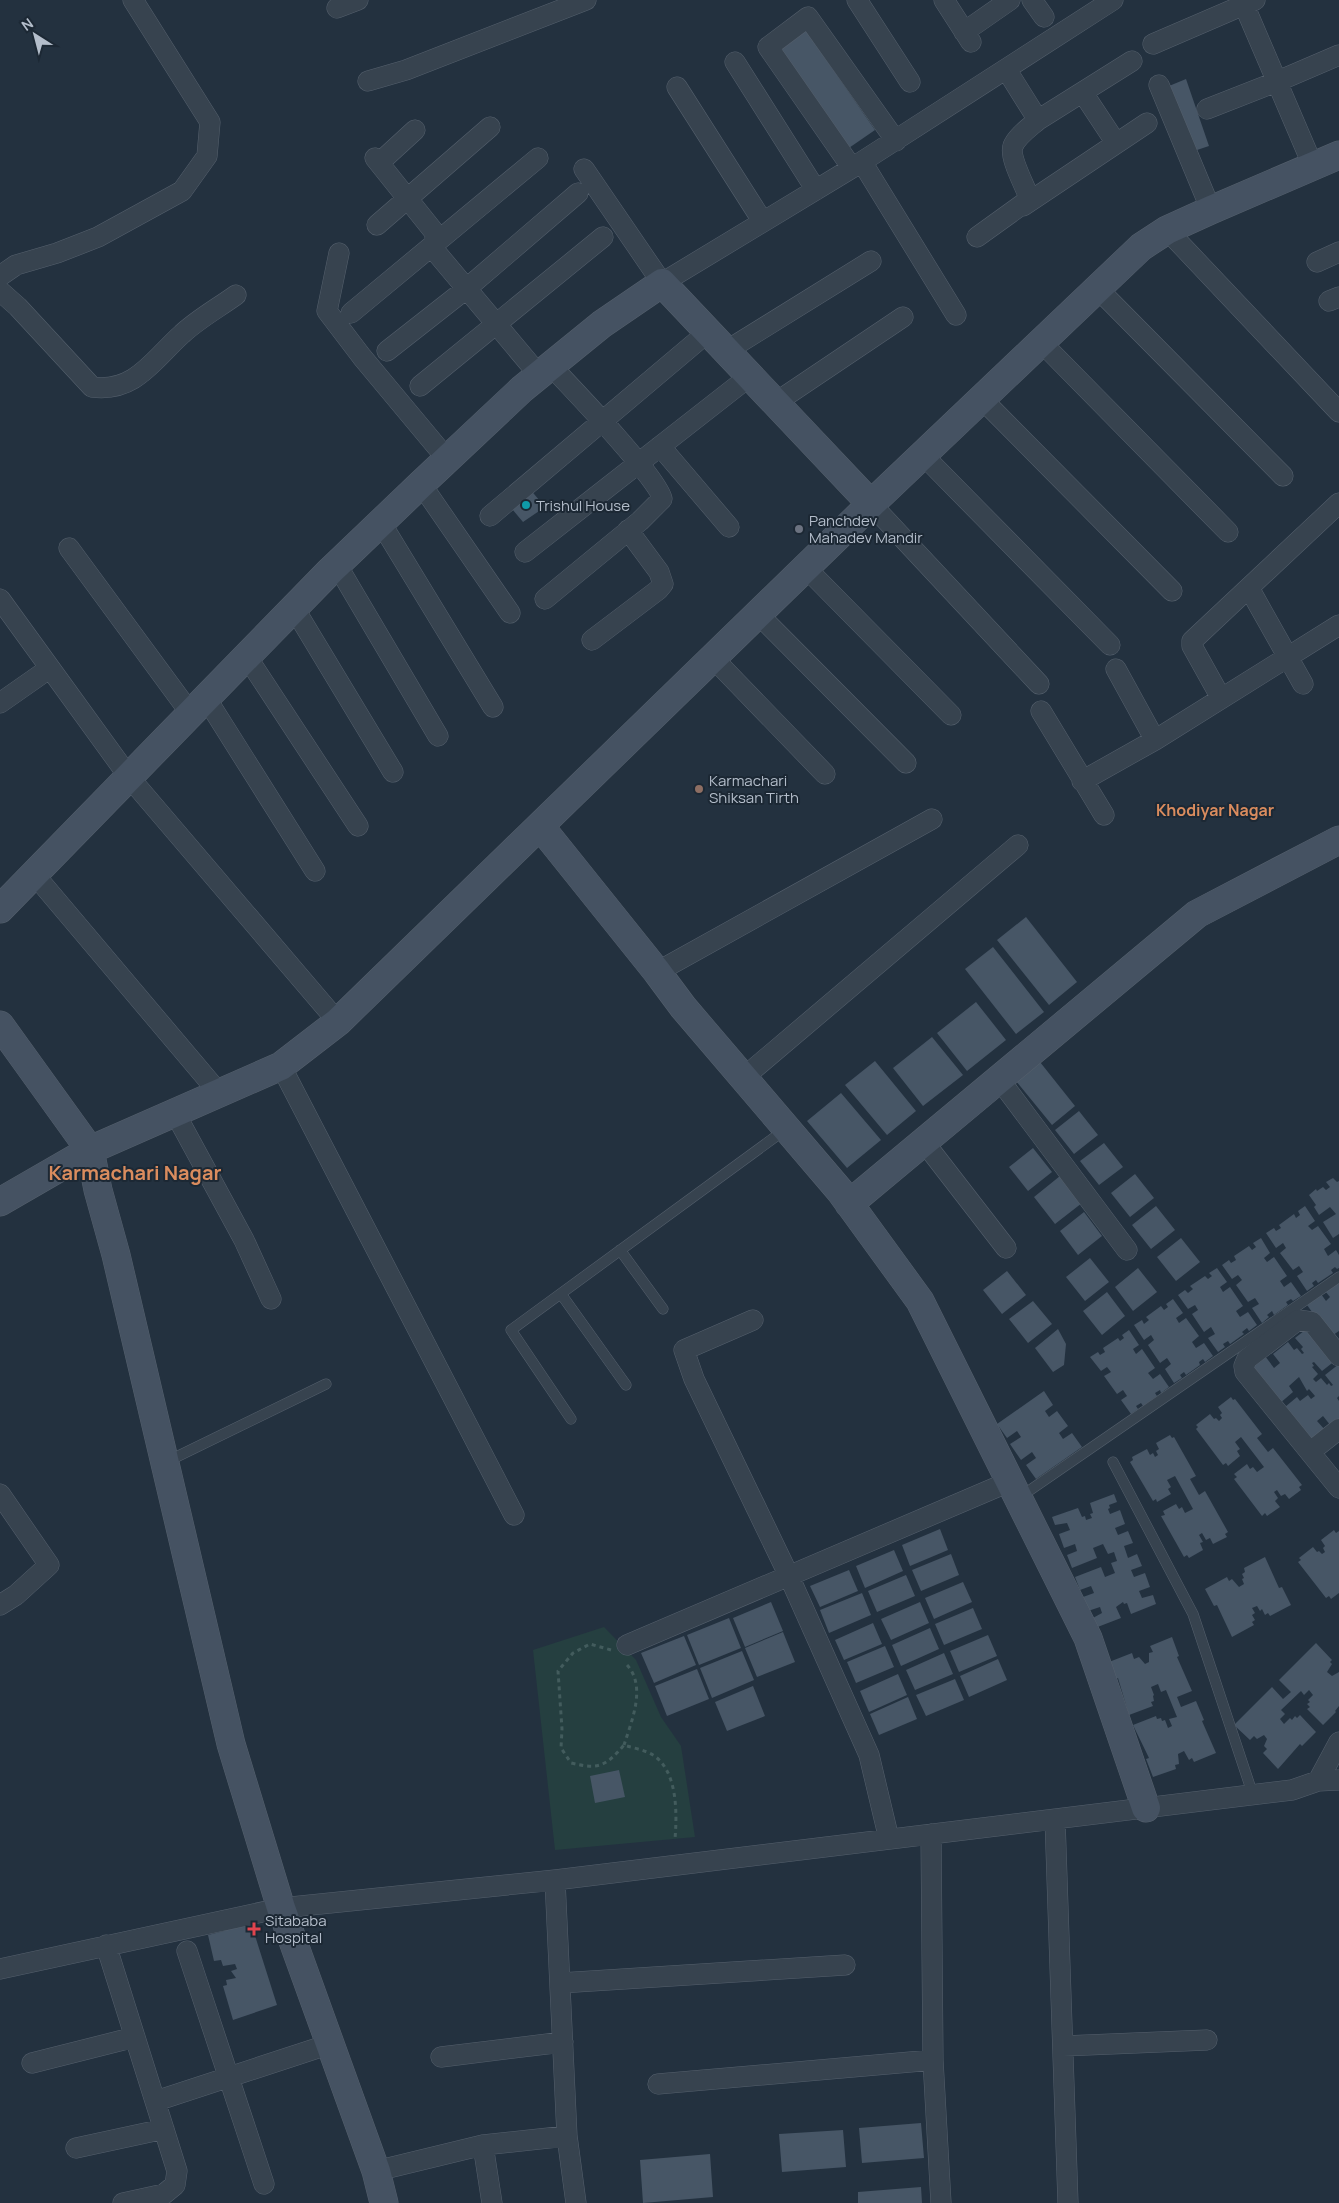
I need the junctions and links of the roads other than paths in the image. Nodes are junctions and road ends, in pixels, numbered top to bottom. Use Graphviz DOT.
graph roads {
  1 [pos="132,0"];
  2 [pos="358,0"];
  3 [pos="539,0"];
  4 [pos="558,0"];
  5 [pos="586,0"];
  6 [pos="857,0"];
  7 [pos="944,0"];
  8 [pos="1010,0"];
  9 [pos="1032,0"];
  10 [pos="1113,0"];
  11 [pos="1247,2"];
  12 [pos="337,8"];
  13 [pos="1044,17"];
  14 [pos="1153,44"];
  15 [pos="1339,55"];
  16 [pos="1132,61"];
  17 [pos="735,62"];
  18 [pos="1006,69"];
  19 [pos="368,81"];
  20 [pos="910,82"];
  21 [pos="1276,82"];
  22 [pos="1159,85"];
  23 [pos="677,87"];
  24 [pos="1083,93"];
  25 [pos="1207,109"];
  26 [pos="1038,120"];
  27 [pos="1147,123"];
  28 [pos="490,127"];
  29 [pos="415,130"];
  30 [pos="896,141"];
  31 [pos="1116,143"];
  32 [pos="1339,155"];
  33 [pos="538,158"];
  34 [pos="857,165"];
  35 [pos="1313,166"];
  36 [pos="584,169"];
  37 [pos="816,190"];
  38 [pos="578,193"];
  39 [pos="406,198"];
  40 [pos="1023,206"];
  41 [pos="1211,210"];
  42 [pos="763,222"];
  43 [pos="377,225"];
  44 [pos="1167,230"];
  45 [pos="603,237"];
  46 [pos="977,237"];
  47 [pos="434,246"];
  48 [pos="1339,252"];
  49 [pos="339,253"];
  50 [pos="871,261"];
  51 [pos="1317,262"];
  52 [pos="0,276"];
  53 [pos="662,283"];
  54 [pos="466,289"];
  55 [pos="1098,289"];
  56 [pos="0,291"];
  57 [pos="236,295"];
  58 [pos="351,313"];
  59 [pos="956,315"];
  60 [pos="903,317"];
  61 [pos="496,324"];
  62 [pos="717,341"];
  63 [pos="1042,343"];
  64 [pos="387,351"];
  65 [pos="545,370"];
  66 [pos="750,376"];
  67 [pos="420,386"];
  68 [pos="983,400"];
  69 [pos="775,403"];
  70 [pos="1339,412"];
  71 [pos="602,422"];
  72 [pos="660,446"];
  73 [pos="923,454"];
  74 [pos="448,459"];
  75 [pos="638,463"];
  76 [pos="1283,476"];
  77 [pos="421,484"];
  78 [pos="1339,502"];
  79 [pos="872,504"];
  80 [pos="490,516"];
  81 [pos="381,522"];
  82 [pos="729,527"];
  83 [pos="628,530"];
  84 [pos="1228,532"];
  85 [pos="69,548"];
  86 [pos="525,552"];
  87 [pos="337,565"];
  88 [pos="806,568"];
  89 [pos="1249,588"];
  90 [pos="1172,591"];
  91 [pos="0,599"];
  92 [pos="545,599"];
  93 [pos="294,608"];
  94 [pos="510,613"];
  95 [pos="758,614"];
  96 [pos="1339,625"];
  97 [pos="592,640"];
  98 [pos="1110,645"];
  99 [pos="1288,656"];
  100 [pos="246,657"];
  101 [pos="713,658"];
  102 [pos="50,668"];
  103 [pos="1116,669"];
  104 [pos="1039,684"];
  105 [pos="1303,684"];
  106 [pos="1221,698"];
  107 [pos="0,703"];
  108 [pos="199,706"];
  109 [pos="493,707"];
  110 [pos="1041,711"];
  111 [pos="951,715"];
  112 [pos="438,736"];
  113 [pos="1155,740"];
  114 [pos="906,763"];
  115 [pos="393,772"];
  116 [pos="824,774"];
  117 [pos="129,777"];
  118 [pos="1082,781"];
  119 [pos="1104,815"];
  120 [pos="932,819"];
  121 [pos="358,826"];
  122 [pos="540,826"];
  123 [pos="1339,840"];
  124 [pos="1018,845"];
  125 [pos="315,871"];
  126 [pos="34,874"];
  127 [pos="0,909"];
  128 [pos="657,972"];
  129 [pos="338,1022"];
  130 [pos="0,1025"];
  131 [pos="282,1066"];
  132 [pos="743,1078"];
  133 [pos="999,1079"];
  134 [pos="219,1093"];
  135 [pos="175,1112"];
  136 [pos="786,1129"];
  137 [pos="924,1142"];
  138 [pos="90,1150"];
  139 [pos="0,1202"];
  140 [pos="849,1204"];
  141 [pos="1006,1248"];
  142 [pos="620,1250"];
  143 [pos="1127,1250"];
  144 [pos="1339,1277"];
  145 [pos="561,1294"];
  146 [pos="271,1299"];
  147 [pos="663,1309"];
  148 [pos="753,1320"];
  149 [pos="1339,1356"];
  150 [pos="326,1384"];
  151 [pos="626,1386"];
  152 [pos="571,1419"];
  153 [pos="1339,1429"];
  154 [pos="1310,1452"];
  155 [pos="165,1462"];
  156 [pos="1113,1462"];
  157 [pos="1339,1488"];
  158 [pos="1015,1489"];
  159 [pos="0,1494"];
  160 [pos="514,1515"];
  161 [pos="789,1576"];
  162 [pos="0,1605"];
  163 [pos="620,1651"];
  164 [pos="1339,1742"];
  165 [pos="1339,1780"];
  166 [pos="1318,1781"];
  167 [pos="1253,1795"];
  168 [pos="1146,1808"];
  169 [pos="1055,1819"];
  170 [pos="930,1834"];
  171 [pos="889,1839"];
  172 [pos="555,1880"];
  173 [pos="280,1908"];
  174 [pos="106,1945"];
  175 [pos="187,1951"];
  176 [pos="845,1965"];
  177 [pos="0,1969"];
  178 [pos="560,1983"];
  179 [pos="135,2037"];
  180 [pos="1207,2040"];
  181 [pos="563,2042"];
  182 [pos="330,2044"];
  183 [pos="1063,2046"];
  184 [pos="441,2057"];
  185 [pos="933,2060"];
  186 [pos="32,2063"];
  187 [pos="229,2078"];
  188 [pos="658,2084"];
  189 [pos="156,2101"];
  190 [pos="164,2129"];
  191 [pos="568,2136"];
  192 [pos="482,2145"];
  193 [pos="76,2148"];
  194 [pos="376,2171"];
  195 [pos="264,2184"];
  196 [pos="123,2203"];
  197 [pos="384,2203"];
  198 [pos="492,2203"];
  199 [pos="576,2203"];
  200 [pos="940,2203"];
  201 [pos="1068,2203"];
  1 -- 52 [label="street"];
  2 -- 12 [label="street"];
  3 -- 4 [label="street"];
  5 -- 19 [label="street"];
  6 -- 20 [label="street"];
  7 -- 8 [label="street"];
  9 -- 13 [label="street"];
  10 -- 18 [label="street"];
  11 -- 14 [label="street"];
  11 -- 21 [label="street"];
  15 -- 21 [label="street"];
  16 -- 24 [label="street"];
  17 -- 37 [label="street"];
  18 -- 26 [label="street"];
  18 -- 30 [label="street"];
  21 -- 25 [label="street"];
  21 -- 35 [label="street"];
  22 -- 41 [label="street"];
  23 -- 42 [label="street"];
  24 -- 26 [label="street"];
  24 -- 31 [label="street"];
  26 -- 40 [label="street"];
  27 -- 31 [label="street"];
  28 -- 39 [label="street"];
  29 -- 39 [label="street"];
  30 -- 34 [label="street"];
  30 -- 34 [label="street"];
  31 -- 40 [label="street"];
  32 -- 35 [label="street"];
  33 -- 47 [label="street"];
  34 -- 37 [label="street"];
  34 -- 59 [label="street"];
  35 -- 41 [label="street"];
  36 -- 53 [label="street"];
  37 -- 42 [label="street"];
  38 -- 54 [label="street"];
  39 -- 43 [label="street"];
  39 -- 47 [label="street"];
  40 -- 46 [label="street"];
  41 -- 44 [label="street"];
  42 -- 53 [label="street"];
  44 -- 55 [label="street"];
  44 -- 70 [label="street"];
  45 -- 61 [label="street"];
  47 -- 54 [label="street"];
  47 -- 58 [label="street"];
  48 -- 51 [label="street"];
  49 -- 74 [label="street"];
  50 -- 62 [label="street"];
  53 -- 62 [label="street"];
  53 -- 65 [label="street"];
  54 -- 61 [label="street"];
  54 -- 64 [label="street"];
  55 -- 63 [label="street"];
  55 -- 76 [label="street"];
  56 -- 57 [label="street"];
  60 -- 69 [label="street"];
  61 -- 65 [label="street"];
  61 -- 67 [label="street"];
  62 -- 66 [label="street"];
  62 -- 71 [label="street"];
  63 -- 68 [label="street"];
  63 -- 84 [label="street"];
  65 -- 71 [label="street"];
  65 -- 74 [label="street"];
  66 -- 69 [label="street"];
  66 -- 72 [label="street"];
  68 -- 73 [label="street"];
  68 -- 90 [label="street"];
  69 -- 79 [label="street"];
  71 -- 75 [label="street"];
  71 -- 80 [label="street"];
  72 -- 75 [label="street"];
  72 -- 82 [label="street"];
  73 -- 79 [label="street"];
  73 -- 98 [label="street"];
  74 -- 77 [label="street"];
  75 -- 83 [label="street"];
  75 -- 86 [label="street"];
  77 -- 81 [label="street"];
  77 -- 94 [label="street"];
  78 -- 89 [label="street"];
  79 -- 88 [label="street"];
  79 -- 104 [label="street"];
  81 -- 87 [label="street"];
  81 -- 109 [label="street"];
  83 -- 92 [label="street"];
  83 -- 97 [label="street"];
  85 -- 108 [label="street"];
  87 -- 93 [label="street"];
  87 -- 112 [label="street"];
  88 -- 95 [label="street"];
  88 -- 111 [label="street"];
  89 -- 99 [label="street"];
  89 -- 106 [label="street"];
  91 -- 102 [label="street"];
  93 -- 100 [label="street"];
  93 -- 115 [label="street"];
  95 -- 101 [label="street"];
  95 -- 114 [label="street"];
  96 -- 99 [label="street"];
  99 -- 105 [label="street"];
  99 -- 106 [label="street"];
  100 -- 108 [label="street"];
  100 -- 121 [label="street"];
  101 -- 116 [label="street"];
  101 -- 122 [label="street"];
  102 -- 107 [label="street"];
  102 -- 117 [label="street"];
  103 -- 113 [label="street"];
  106 -- 113 [label="street"];
  108 -- 117 [label="street"];
  108 -- 125 [label="street"];
  110 -- 118 [label="street"];
  113 -- 118 [label="street"];
  117 -- 126 [label="street"];
  117 -- 129 [label="street"];
  118 -- 119 [label="street"];
  120 -- 128 [label="street"];
  122 -- 128 [label="street"];
  122 -- 129 [label="street"];
  123 -- 133 [label="street"];
  124 -- 132 [label="street"];
  126 -- 127 [label="street"];
  126 -- 134 [label="street"];
  128 -- 132 [label="street"];
  129 -- 131 [label="street"];
  130 -- 138 [label="street"];
  131 -- 134 [label="street"];
  131 -- 160 [label="street"];
  132 -- 136 [label="street"];
  133 -- 137 [label="street"];
  133 -- 143 [label="street"];
  134 -- 135 [label="street"];
  135 -- 138 [label="street"];
  135 -- 146 [label="street"];
  136 -- 140 [label="street"];
  136 -- 142 [label="lane"];
  137 -- 140 [label="street"];
  137 -- 141 [label="street"];
  138 -- 139 [label="street"];
  138 -- 155 [label="street"];
  140 -- 158 [label="street"];
  142 -- 145 [label="lane"];
  142 -- 147 [label="lane"];
  144 -- 158 [label="lane"];
  145 -- 151 [label="lane"];
  145 -- 152 [label="lane"];
  148 -- 161 [label="street"];
  149 -- 154 [label="street"];
  150 -- 155 [label="lane"];
  153 -- 154 [label="street"];
  154 -- 157 [label="street"];
  155 -- 173 [label="street"];
  156 -- 167 [label="lane"];
  158 -- 161 [label="street"];
  158 -- 168 [label="street"];
  159 -- 162 [label="street"];
  161 -- 163 [label="street"];
  161 -- 171 [label="street"];
  164 -- 166 [label="street"];
  165 -- 166 [label="street"];
  166 -- 167 [label="street"];
  167 -- 168 [label="street"];
  168 -- 169 [label="street"];
  169 -- 170 [label="street"];
  169 -- 183 [label="street"];
  170 -- 171 [label="street"];
  170 -- 185 [label="street"];
  171 -- 172 [label="street"];
  172 -- 173 [label="street"];
  172 -- 178 [label="street"];
  173 -- 174 [label="street"];
  173 -- 182 [label="street"];
  174 -- 177 [label="street"];
  174 -- 179 [label="street"];
  175 -- 187 [label="street"];
  176 -- 178 [label="street"];
  178 -- 181 [label="street"];
  179 -- 186 [label="street"];
  179 -- 189 [label="street"];
  180 -- 183 [label="street"];
  181 -- 184 [label="street"];
  181 -- 191 [label="street"];
  182 -- 187 [label="street"];
  182 -- 194 [label="street"];
  183 -- 201 [label="street"];
  185 -- 188 [label="street"];
  185 -- 200 [label="street"];
  187 -- 189 [label="street"];
  187 -- 195 [label="street"];
  189 -- 190 [label="street"];
  190 -- 193 [label="street"];
  190 -- 196 [label="street"];
  191 -- 192 [label="street"];
  191 -- 199 [label="street"];
  192 -- 194 [label="street"];
  192 -- 198 [label="street"];
  194 -- 197 [label="street"];
}
